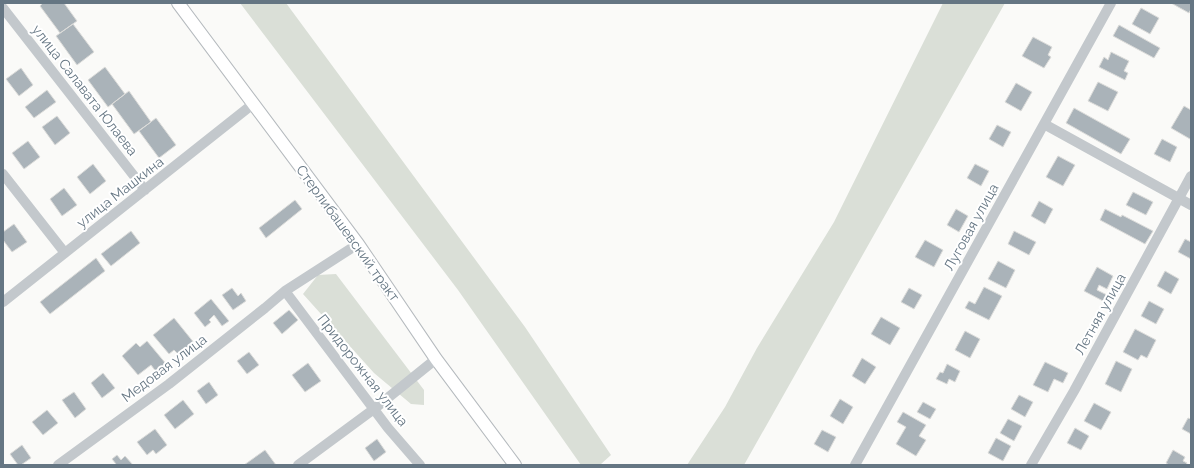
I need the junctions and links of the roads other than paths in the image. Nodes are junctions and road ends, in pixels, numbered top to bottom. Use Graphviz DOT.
graph roads {
  1 [pos="178,3"];
  2 [pos="1112,3"];
  3 [pos="3,8"];
  4 [pos="253,104"];
  5 [pos="1044,124"];
  6 [pos="3,174"];
  7 [pos="1191,176"];
  8 [pos="145,190"];
  9 [pos="1178,198"];
  10 [pos="1191,205"];
  11 [pos="358,244"];
  12 [pos="65,253"];
  13 [pos="285,291"];
  14 [pos="3,302"];
  15 [pos="436,359"];
  16 [pos="374,409"];
  17 [pos="511,463"];
  18 [pos="58,465"];
  19 [pos="298,465"];
  20 [pos="420,465"];
  21 [pos="855,465"];
  22 [pos="1031,465"];
  1 -- 4 [label="main road, Стерлибашевский тракт"];
  2 -- 5 [label="street, Луговая улица"];
  3 -- 8 [label="street, улица Салавата Юлаева"];
  4 -- 8 [label="street, улица Машкина"];
  4 -- 11 [label="main road, Стерлибашевский тракт"];
  5 -- 9 [label="street"];
  5 -- 21 [label="street, Луговая улица"];
  6 -- 12 [label="street"];
  7 -- 9 [label="street, Летняя улица"];
  8 -- 12 [label="street, улица Машкина"];
  9 -- 10 [label="street"];
  9 -- 22 [label="street, Летняя улица"];
  11 -- 13 [label="street, Медовая улица"];
  11 -- 15 [label="main road, Стерлибашевский тракт"];
  12 -- 14 [label="street, улица Машкина"];
  13 -- 16 [label="street, Придорожная улица"];
  13 -- 18 [label="street, Медовая улица"];
  15 -- 16 [label="street"];
  15 -- 17 [label="main road, Стерлибашевский тракт"];
  16 -- 19 [label="street"];
  16 -- 20 [label="street, Придорожная улица"];
}
